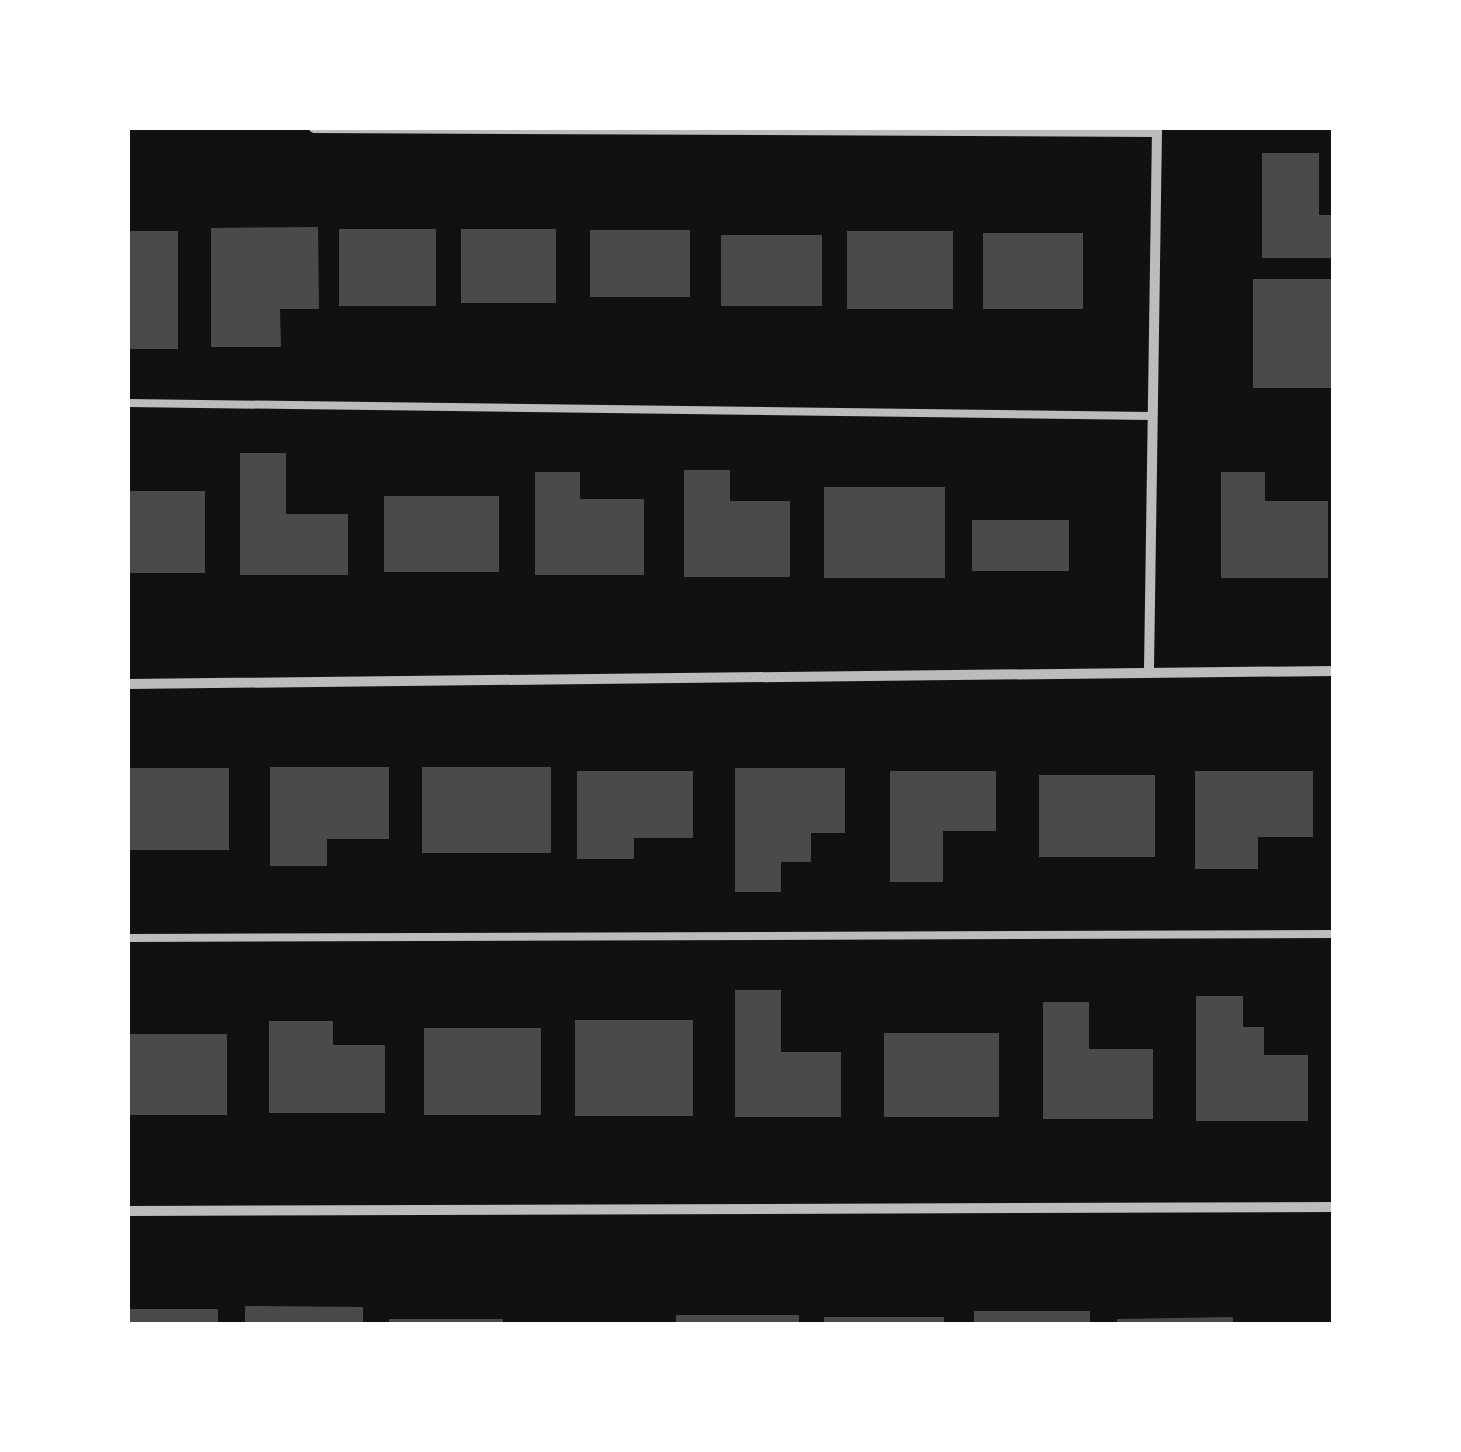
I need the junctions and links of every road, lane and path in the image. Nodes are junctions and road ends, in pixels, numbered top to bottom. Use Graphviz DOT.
graph roads {
  1 [pos="314,128"];
  2 [pos="1157,130"];
  3 [pos="128,403"];
  4 [pos="1152,416"];
  5 [pos="1148,669"];
  6 [pos="1334,670"];
  7 [pos="128,684"];
  8 [pos="1334,934"];
  9 [pos="128,938"];
  10 [pos="1334,1208"];
  11 [pos="128,1211"];
  1 -- 2 [label="street"];
  2 -- 4 [label="street"];
  3 -- 4 [label="lane"];
  4 -- 5 [label="street"];
  5 -- 6 [label="street"];
  5 -- 7 [label="street"];
  8 -- 9 [label="lane"];
  10 -- 11 [label="street"];
}
